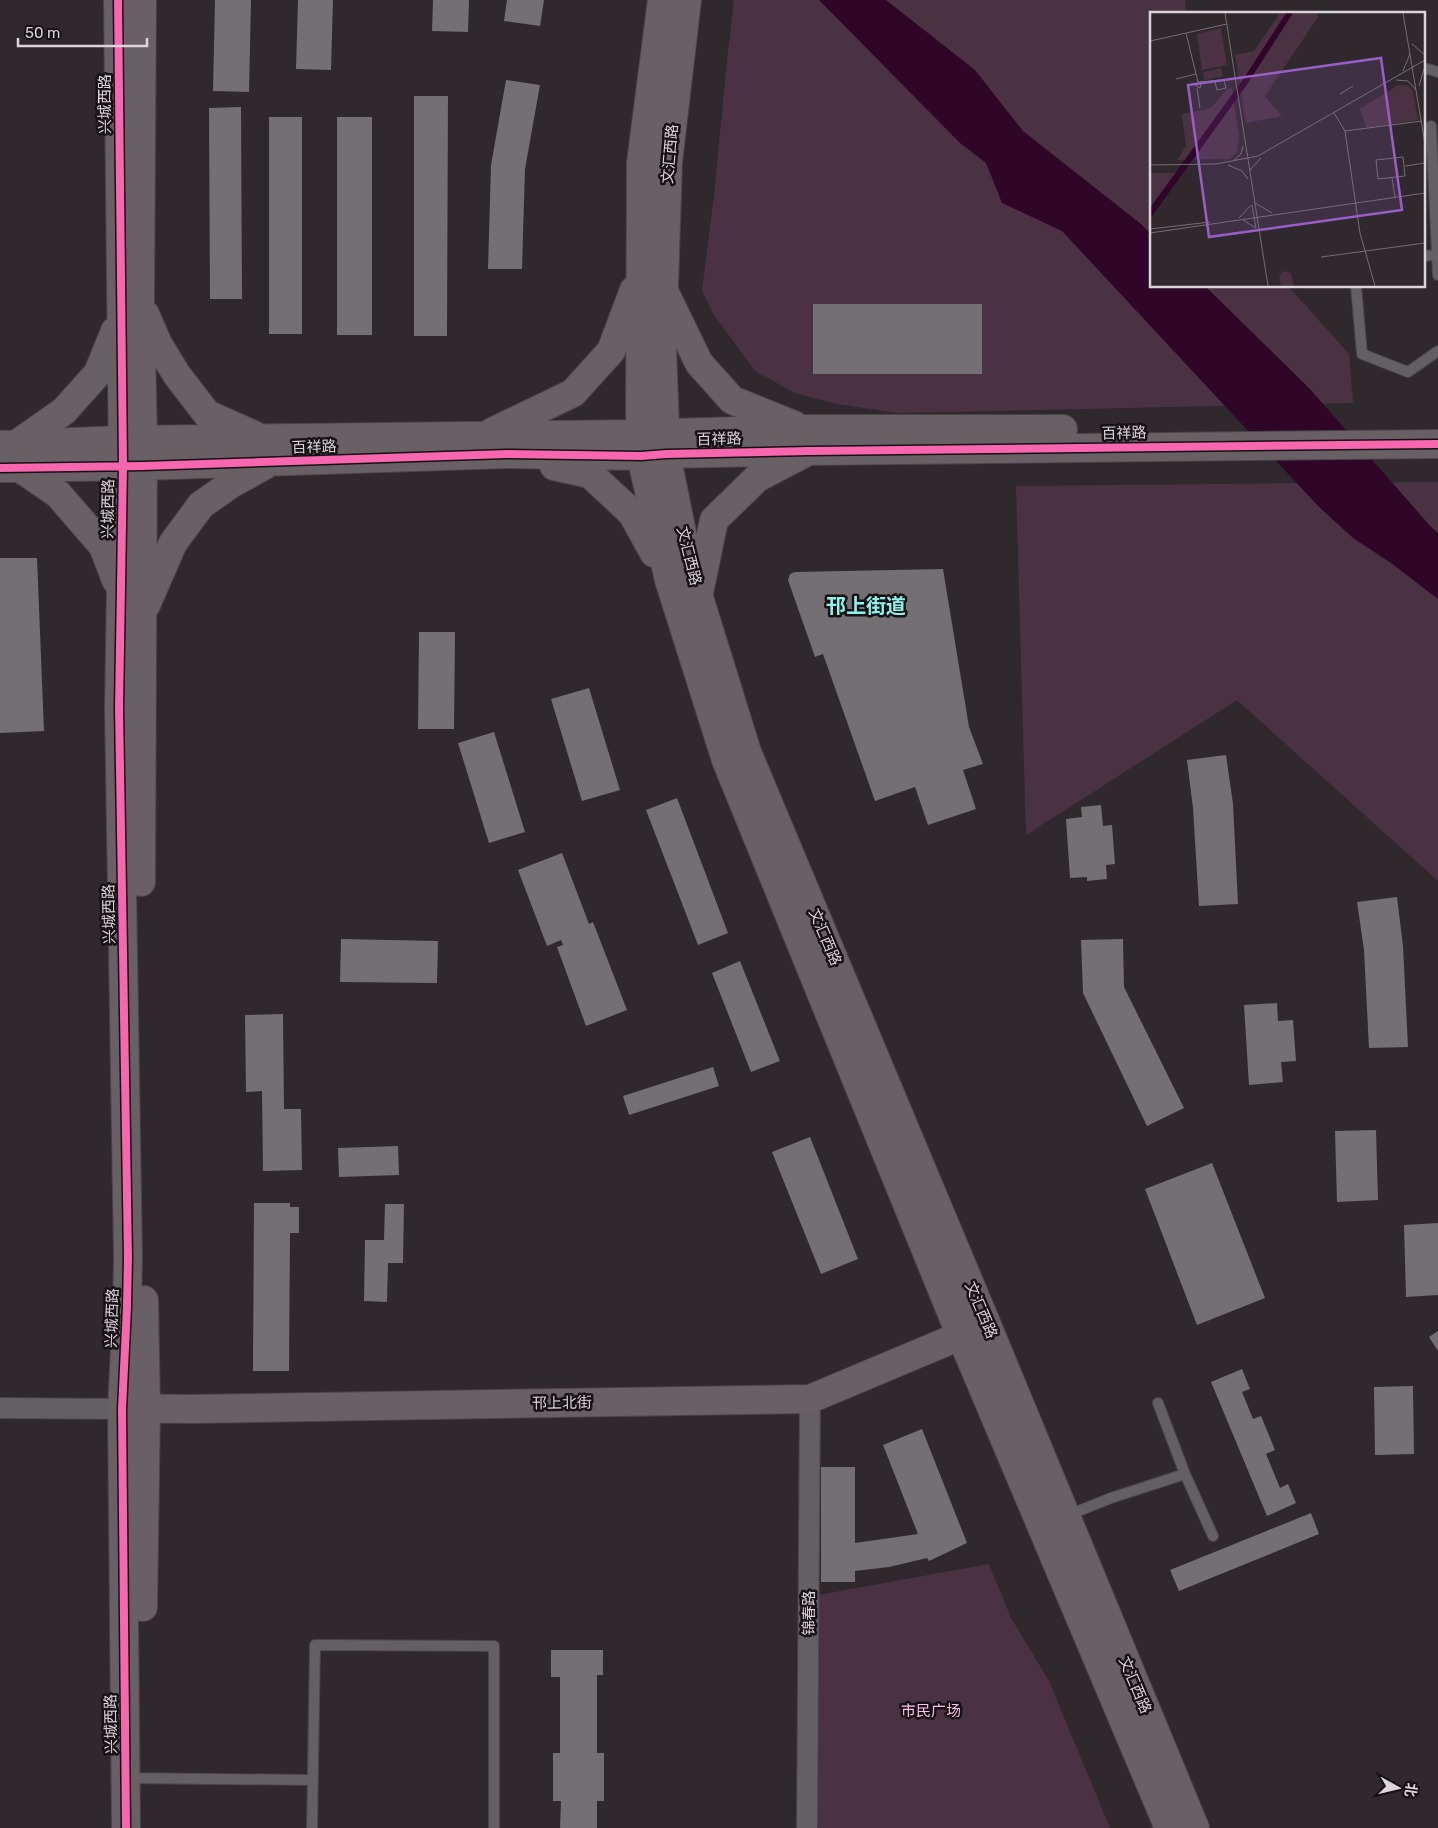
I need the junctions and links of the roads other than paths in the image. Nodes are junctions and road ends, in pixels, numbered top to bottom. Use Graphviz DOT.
graph roads {
  1 [pos="118,0"];
  2 [pos="142,0"];
  3 [pos="662,0"];
  4 [pos="687,0"];
  5 [pos="1426,70"];
  6 [pos="1438,72"];
  7 [pos="1431,125"];
  8 [pos="1436,255"];
  9 [pos="1426,256"];
  10 [pos="640,272"];
  11 [pos="1438,275"];
  12 [pos="1356,288"];
  13 [pos="664,292"];
  14 [pos="130,308"];
  15 [pos="1438,351"];
  16 [pos="1438,427"];
  17 [pos="485,436"];
  18 [pos="1368,436"];
  19 [pos="807,440"];
  20 [pos="653,444"];
  21 [pos="1438,444"];
  22 [pos="267,450"];
  23 [pos="133,453"];
  24 [pos="507,454"];
  25 [pos="9,456"];
  26 [pos="669,580"];
  27 [pos="121,593"];
  28 [pos="698,594"];
  29 [pos="142,616"];
  30 [pos="987,1325"];
  31 [pos="961,1336"];
  32 [pos="810,1398"];
  33 [pos="1158,1403"];
  34 [pos="0,1408"];
  35 [pos="134,1408"];
  36 [pos="1185,1474"];
  37 [pos="1066,1517"];
  38 [pos="1213,1536"];
  39 [pos="134,1778"];
  40 [pos="313,1780"];
  41 [pos="126,1828"];
  42 [pos="144,1828"];
  43 [pos="312,1828"];
  44 [pos="494,1828"];
  45 [pos="807,1828"];
  46 [pos="1169,1828"];
  47 [pos="1195,1828"];
  1 -- 14 [label="street, 兴城西路"];
  2 -- 14 [label="street, 兴城西路"];
  3 -- 10 [label="street, 文汇西路"];
  4 -- 13 [label="street, 文汇西路"];
  5 -- 6 [label="lane"];
  7 -- 8 [label="lane"];
  8 -- 9 [label="lane"];
  8 -- 11 [label="lane"];
  10 -- 17 [label="street"];
  10 -- 20 [label="street, 文汇西路"];
  12 -- 15 [label="lane"];
  13 -- 19 [label="street"];
  13 -- 20 [label="street, 文汇西路"];
  14 -- 22 [label="street"];
  14 -- 23 [label="street, 兴城西路"];
  14 -- 25 [label="street"];
  16 -- 18 [label="street, 百祥路"];
  17 -- 20 [label="street, 百祥路"];
  17 -- 22 [label="street, 百祥路"];
  18 -- 19 [label="street, 百祥路"];
  18 -- 21 [label="street, 百祥路"];
  19 -- 20 [label="street, 百祥路"];
  19 -- 28 [label="street"];
  20 -- 24 [label="street, 百祥路"];
  20 -- 26 [label="street, 文汇西路"];
  20 -- 28 [label="street, 文汇西路"];
  22 -- 23 [label="street, 百祥路"];
  22 -- 24 [label="street, 百祥路"];
  22 -- 29 [label="street"];
  23 -- 25 [label="street, 百祥路"];
  23 -- 27 [label="street, 兴城西路"];
  23 -- 29 [label="street, 兴城西路"];
  24 -- 26 [label="street"];
  25 -- 27 [label="street"];
  26 -- 31 [label="street, 文汇西路"];
  27 -- 35 [label="street, 兴城西路"];
  28 -- 30 [label="street, 文汇西路"];
  29 -- 35 [label="street, 兴城西路"];
  30 -- 31 [label="street, 邗上北街"];
  30 -- 37 [label="street, 文汇西路"];
  31 -- 32 [label="street, 邗上北街"];
  31 -- 46 [label="street, 文汇西路"];
  32 -- 35 [label="street, 邗上北街"];
  32 -- 45 [label="street, 锦春路"];
  33 -- 36 [label="lane"];
  34 -- 35 [label="street"];
  35 -- 39 [label="street, 兴城西路"];
  36 -- 37 [label="lane"];
  36 -- 38 [label="lane"];
  37 -- 47 [label="street, 文汇西路"];
  39 -- 40 [label="lane"];
  39 -- 41 [label="street, 兴城西路"];
  39 -- 42 [label="street, 兴城西路"];
  40 -- 43 [label="lane"];
  40 -- 44 [label="lane"];
}
